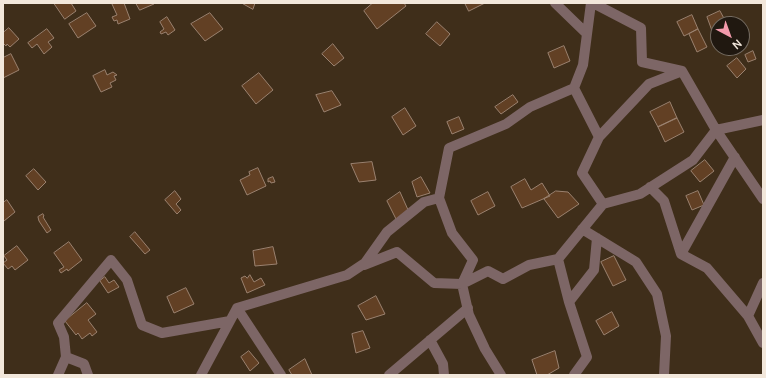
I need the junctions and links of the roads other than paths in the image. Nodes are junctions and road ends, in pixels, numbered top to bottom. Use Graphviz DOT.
graph roads {
  1 [pos="555,3"];
  2 [pos="592,3"];
  3 [pos="587,34"];
  4 [pos="682,72"];
  5 [pos="574,88"];
  6 [pos="763,120"];
  7 [pos="716,130"];
  8 [pos="599,138"];
  9 [pos="734,157"];
  10 [pos="650,187"];
  11 [pos="439,198"];
  12 [pos="763,199"];
  13 [pos="603,204"];
  14 [pos="582,229"];
  15 [pos="597,238"];
  16 [pos="681,254"];
  17 [pos="558,259"];
  18 [pos="359,267"];
  19 [pos="763,283"];
  20 [pos="462,284"];
  21 [pos="569,302"];
  22 [pos="237,308"];
  23 [pos="468,308"];
  24 [pos="748,316"];
  25 [pos="230,321"];
  26 [pos="430,340"];
  27 [pos="763,343"];
  28 [pos="66,357"];
  29 [pos="58,375"];
  30 [pos="88,375"];
  31 [pos="201,375"];
  32 [pos="281,375"];
  33 [pos="389,375"];
  34 [pos="444,375"];
  35 [pos="502,375"];
  36 [pos="574,375"];
  37 [pos="664,375"];
  1 -- 3 [label="street"];
  2 -- 3 [label="street"];
  2 -- 4 [label="street"];
  3 -- 5 [label="street"];
  4 -- 7 [label="street"];
  4 -- 8 [label="street"];
  5 -- 8 [label="street"];
  5 -- 11 [label="street"];
  6 -- 7 [label="street"];
  7 -- 9 [label="street"];
  7 -- 10 [label="street"];
  8 -- 13 [label="street"];
  9 -- 12 [label="street"];
  9 -- 16 [label="street"];
  10 -- 13 [label="street"];
  10 -- 16 [label="street"];
  11 -- 18 [label="street"];
  11 -- 20 [label="street"];
  13 -- 14 [label="street"];
  14 -- 15 [label="street"];
  14 -- 17 [label="street"];
  15 -- 21 [label="street"];
  15 -- 37 [label="street"];
  16 -- 24 [label="street"];
  17 -- 20 [label="street"];
  17 -- 21 [label="street"];
  18 -- 20 [label="street"];
  18 -- 22 [label="street"];
  19 -- 24 [label="street"];
  20 -- 23 [label="street"];
  21 -- 36 [label="street"];
  22 -- 25 [label="street"];
  22 -- 32 [label="street"];
  23 -- 26 [label="street"];
  23 -- 35 [label="street"];
  24 -- 27 [label="street"];
  25 -- 28 [label="street"];
  25 -- 31 [label="street"];
  26 -- 33 [label="street"];
  26 -- 34 [label="street"];
  28 -- 29 [label="street"];
  28 -- 30 [label="street"];
}
